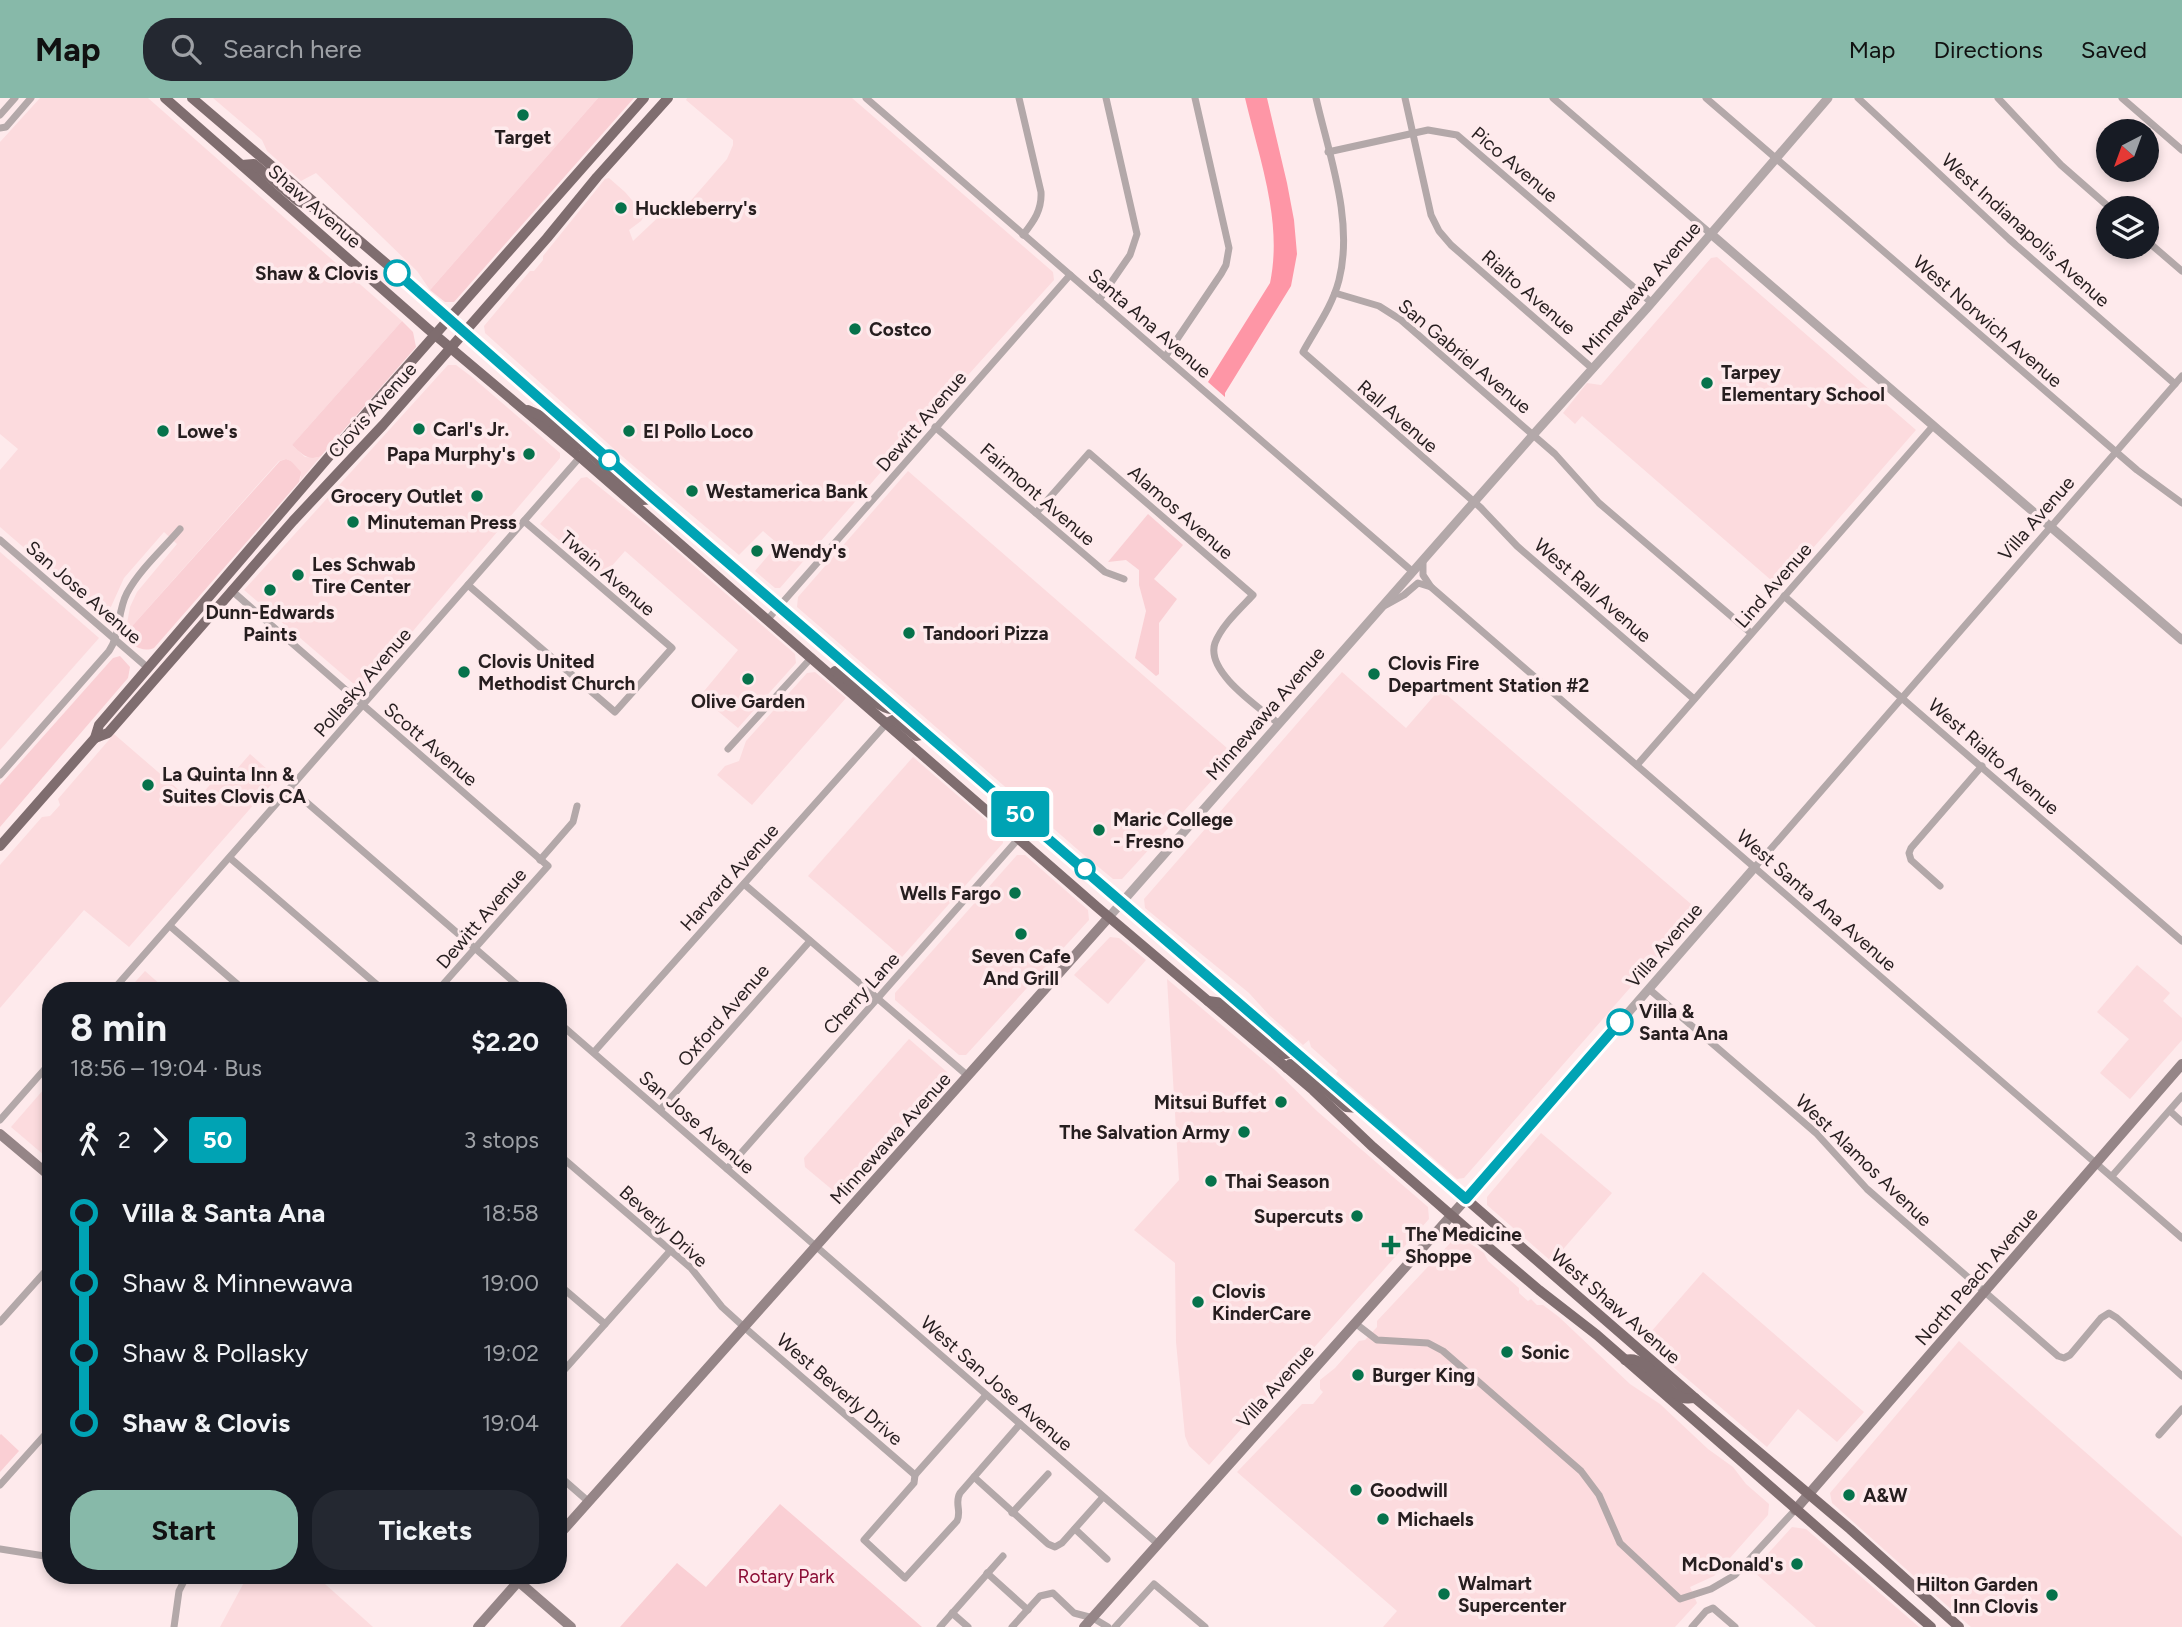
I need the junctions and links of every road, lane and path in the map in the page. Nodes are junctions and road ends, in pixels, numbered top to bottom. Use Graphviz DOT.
graph roads {
  1 [pos="15,98"];
  2 [pos="31,98"];
  3 [pos="165,98"];
  4 [pos="192,98"];
  5 [pos="644,98"];
  6 [pos="668,98"];
  7 [pos="866,98"];
  8 [pos="1019,98"];
  9 [pos="1106,98"];
  10 [pos="1195,98"];
  11 [pos="1316,98"];
  12 [pos="1405,98"];
  13 [pos="1553,98"];
  14 [pos="1706,98"];
  15 [pos="1828,98"];
  16 [pos="1858,98"];
  17 [pos="1998,98"];
  18 [pos="2122,98"];
  19 [pos="0,115"];
  20 [pos="0,128"];
  21 [pos="1413,132"];
  22 [pos="2182,150"];
  23 [pos="1328,152"];
  24 [pos="1775,158"];
  25 [pos="242,165"];
  26 [pos="2096,196"];
  27 [pos="327,214"];
  28 [pos="1711,234"];
  29 [pos="1023,235"];
  30 [pos="2159,251"];
  31 [pos="2182,271"];
  32 [pos="1070,275"];
  33 [pos="1335,293"];
  34 [pos="1099,300"];
  35 [pos="1652,303"];
  36 [pos="450,318"];
  37 [pos="465,332"];
  38 [pos="435,335"];
  39 [pos="450,348"];
  40 [pos="1165,357"];
  41 [pos="1593,369"];
  42 [pos="2182,376"];
  43 [pos="2175,384"];
  44 [pos="515,404"];
  45 [pos="1933,426"];
  46 [pos="935,427"];
  47 [pos="1533,435"];
  48 [pos="590,444"];
  49 [pos="2117,453"];
  50 [pos="580,457"];
  51 [pos="654,499"];
  52 [pos="1474,502"];
  53 [pos="2182,503"];
  54 [pos="1036,513"];
  55 [pos="279,515"];
  56 [pos="524,521"];
  57 [pos="2050,528"];
  58 [pos="180,529"];
  59 [pos="0,540"];
  60 [pos="1423,560"];
  61 [pos="1413,572"];
  62 [pos="1124,579"];
  63 [pos="468,585"];
  64 [pos="1431,587"];
  65 [pos="231,590"];
  66 [pos="1784,596"];
  67 [pos="206,598"];
  68 [pos="778,606"];
  69 [pos="1382,607"];
  70 [pos="768,619"];
  71 [pos="1751,633"];
  72 [pos="116,640"];
  73 [pos="2182,640"];
  74 [pos="811,657"];
  75 [pos="148,668"];
  76 [pos="159,673"];
  77 [pos="1903,698"];
  78 [pos="1694,699"];
  79 [pos="363,705"];
  80 [pos="894,706"];
  81 [pos="117,722"];
  82 [pos="887,723"];
  83 [pos="1279,724"];
  84 [pos="926,734"];
  85 [pos="95,738"];
  86 [pos="728,749"];
  87 [pos="1637,765"];
  88 [pos="1982,766"];
  89 [pos="0,775"];
  90 [pos="290,788"];
  91 [pos="577,806"];
  92 [pos="1019,838"];
  93 [pos="0,846"];
  94 [pos="230,858"];
  95 [pos="540,860"];
  96 [pos="548,866"];
  97 [pos="1755,867"];
  98 [pos="744,884"];
  99 [pos="1940,886"];
  100 [pos="1123,902"];
  101 [pos="1109,916"];
  102 [pos="170,926"];
  103 [pos="810,941"];
  104 [pos="2182,941"];
  105 [pos="475,949"];
  106 [pos="120,982"];
  107 [pos="235,982"];
  108 [pos="374,982"];
  109 [pos="445,982"];
  110 [pos="514,982"];
  111 [pos="1649,989"];
  112 [pos="877,999"];
  113 [pos="1208,1002"];
  114 [pos="567,1030"];
  115 [pos="593,1052"];
  116 [pos="1294,1052"];
  117 [pos="2182,1064"];
  118 [pos="1287,1068"];
  119 [pos="42,1072"];
  120 [pos="968,1076"];
  121 [pos="2182,1096"];
  122 [pos="1359,1108"];
  123 [pos="660,1110"];
  124 [pos="2170,1111"];
  125 [pos="0,1120"];
  126 [pos="2182,1122"];
  127 [pos="0,1134"];
  128 [pos="567,1162"];
  129 [pos="2097,1163"];
  130 [pos="42,1169"];
  131 [pos="727,1169"];
  132 [pos="2112,1176"];
  133 [pos="1466,1199"];
  134 [pos="1451,1215"];
  135 [pos="2182,1238"];
  136 [pos="816,1246"];
  137 [pos="670,1251"];
  138 [pos="42,1275"];
  139 [pos="567,1292"];
  140 [pos="1985,1292"];
  141 [pos="0,1322"];
  142 [pos="1355,1323"];
  143 [pos="604,1324"];
  144 [pos="744,1327"];
  145 [pos="1625,1360"];
  146 [pos="567,1367"];
  147 [pos="2182,1376"];
  148 [pos="986,1395"];
  149 [pos="1695,1398"];
  150 [pos="2182,1409"];
  151 [pos="1020,1424"];
  152 [pos="2159,1435"];
  153 [pos="42,1437"];
  154 [pos="1048,1474"];
  155 [pos="915,1475"];
  156 [pos="974,1478"];
  157 [pos="567,1483"];
  158 [pos="0,1485"];
  159 [pos="1810,1494"];
  160 [pos="1103,1497"];
  161 [pos="589,1502"];
  162 [pos="1795,1510"];
  163 [pos="1013,1513"];
  164 [pos="567,1526"];
  165 [pos="1075,1529"];
  166 [pos="1158,1544"];
  167 [pos="0,1549"];
  168 [pos="42,1556"];
  169 [pos="1003,1556"];
  170 [pos="1107,1559"];
  171 [pos="987,1573"];
  172 [pos="182,1584"];
  173 [pos="512,1584"];
  174 [pos="525,1584"];
  175 [pos="1027,1610"];
  176 [pos="952,1613"];
  177 [pos="1093,1618"];
  178 [pos="174,1627"];
  179 [pos="478,1627"];
  180 [pos="571,1627"];
  181 [pos="940,1627"];
  182 [pos="968,1627"];
  183 [pos="1012,1627"];
  184 [pos="1084,1627"];
  185 [pos="1108,1627"];
  186 [pos="1115,1627"];
  187 [pos="1205,1627"];
  188 [pos="1692,1627"];
  189 [pos="1735,1627"];
  190 [pos="1931,1627"];
  191 [pos="1959,1627"];
  1 -- 19 [label="street"];
  2 -- 20 [label="street"];
  3 -- 25 [label="main road, Shaw Avenue"];
  4 -- 27 [label="main road, Shaw Avenue"];
  5 -- 36 [label="main road, Clovis Avenue"];
  6 -- 37 [label="main road, Clovis Avenue"];
  7 -- 29 [label="street, Santa Ana Avenue"];
  8 -- 29 [label="street"];
  9 -- 34 [label="street"];
  10 -- 40 [label="street"];
  11 -- 23 [label="street"];
  12 -- 21 [label="street"];
  13 -- 28 [label="street"];
  14 -- 24 [label="street, West Norwich Avenue"];
  15 -- 24 [label="street, Minnewawa Avenue"];
  16 -- 43 [label="street, West Indianapolis Avenue"];
  17 -- 26 [label="street"];
  18 -- 22 [label="street"];
  21 -- 23 [label="street, Pico Avenue"];
  21 -- 35 [label="street, Pico Avenue"];
  21 -- 41 [label="street, Rialto Avenue"];
  23 -- 33 [label="street"];
  24 -- 28 [label="street, Minnewawa Avenue"];
  24 -- 49 [label="street, West Norwich Avenue"];
  25 -- 27 [label="main road"];
  25 -- 38 [label="main road, Shaw Avenue"];
  27 -- 36 [label="main road, Shaw Avenue"];
  28 -- 35 [label="street, Minnewawa Avenue"];
  28 -- 45 [label="street"];
  29 -- 32 [label="street, Santa Ana Avenue"];
  30 -- 31 [label="street"];
  32 -- 34 [label="street, Santa Ana Avenue"];
  32 -- 46 [label="street, Dewitt Avenue"];
  33 -- 47 [label="street, San Gabriel Avenue"];
  33 -- 52 [label="street, Rall Avenue"];
  34 -- 40 [label="street, Santa Ana Avenue"];
  35 -- 41 [label="street, Minnewawa Avenue"];
  36 -- 37 [label="main road, Shaw Avenue"];
  36 -- 38 [label="main road, Clovis Avenue"];
  37 -- 39 [label="main road, Clovis Avenue"];
  37 -- 48 [label="main road, Shaw Avenue"];
  38 -- 39 [label="main road, Shaw Avenue"];
  38 -- 55 [label="main road, Clovis Avenue"];
  39 -- 44 [label="main road, Shaw Avenue"];
  39 -- 65 [label="main road, Clovis Avenue"];
  40 -- 61 [label="street, Santa Ana Avenue"];
  41 -- 47 [label="street, Minnewawa Avenue"];
  42 -- 43 [label="street, Villa Avenue"];
  43 -- 49 [label="street, Villa Avenue"];
  44 -- 48 [label="main road"];
  44 -- 50 [label="main road, Shaw Avenue"];
  45 -- 57 [label="street"];
  45 -- 66 [label="street, Lind Avenue"];
  46 -- 54 [label="street, Fairmont Avenue"];
  46 -- 68 [label="street, Dewitt Avenue"];
  47 -- 52 [label="street, Minnewawa Avenue"];
  47 -- 71 [label="street, San Gabriel Avenue"];
  48 -- 51 [label="main road, Shaw Avenue"];
  49 -- 53 [label="street, West Norwich Avenue"];
  49 -- 57 [label="street, Villa Avenue"];
  50 -- 51 [label="main road"];
  50 -- 56 [label="street, Pollasky Avenue"];
  50 -- 70 [label="main road, Shaw Avenue"];
  51 -- 68 [label="main road, Shaw Avenue"];
  52 -- 60 [label="street, Minnewawa Avenue"];
  52 -- 78 [label="street, West Rall Avenue"];
  54 -- 62 [label="street, Fairmont Avenue"];
  54 -- 83 [label="street, Alamos Avenue"];
  55 -- 65 [label="main road"];
  55 -- 67 [label="main road, Clovis Avenue"];
  56 -- 63 [label="street, Pollasky Avenue"];
  56 -- 63 [label="street, Twain Avenue"];
  57 -- 73 [label="street"];
  57 -- 77 [label="street, Villa Avenue"];
  58 -- 72 [label="street"];
  59 -- 72 [label="street, San Jose Avenue"];
  60 -- 61 [label="street, Minnewawa Avenue"];
  60 -- 64 [label="street"];
  61 -- 69 [label="street, Minnewawa Avenue"];
  63 -- 79 [label="street, Pollasky Avenue"];
  64 -- 69 [label="street"];
  64 -- 87 [label="street, West Santa Ana Avenue"];
  65 -- 76 [label="main road, Clovis Avenue"];
  65 -- 79 [label="street, Scott Avenue"];
  66 -- 71 [label="street, Lind Avenue"];
  66 -- 77 [label="street, West Rialto Avenue"];
  67 -- 75 [label="main road, Clovis Avenue"];
  67 -- 76 [label="main road"];
  68 -- 70 [label="street, Dewitt Avenue"];
  68 -- 80 [label="main road, Shaw Avenue"];
  69 -- 83 [label="street, Minnewawa Avenue"];
  70 -- 74 [label="main road, Shaw Avenue"];
  71 -- 78 [label="street, Lind Avenue"];
  72 -- 75 [label="street, San Jose Avenue"];
  72 -- 89 [label="street"];
  74 -- 80 [label="main road"];
  74 -- 82 [label="main road, Shaw Avenue"];
  74 -- 86 [label="street"];
  75 -- 81 [label="main road"];
  75 -- 85 [label="main road, Clovis Avenue"];
  76 -- 81 [label="main road, Clovis Avenue"];
  77 -- 88 [label="street, West Rialto Avenue"];
  77 -- 97 [label="street, Villa Avenue"];
  78 -- 87 [label="street, Lind Avenue"];
  79 -- 90 [label="street, Pollasky Avenue"];
  79 -- 95 [label="street, Scott Avenue"];
  80 -- 84 [label="main road, Shaw Avenue"];
  81 -- 85 [label="main road, Clovis Avenue"];
  82 -- 84 [label="main road"];
  82 -- 92 [label="main road, Shaw Avenue"];
  82 -- 98 [label="street, Harvard Avenue"];
  83 -- 100 [label="street, Minnewawa Avenue"];
  84 -- 100 [label="main road, Shaw Avenue"];
  85 -- 93 [label="main road, Clovis Avenue"];
  87 -- 97 [label="street, West Santa Ana Avenue"];
  88 -- 99 [label="street"];
  88 -- 104 [label="street, West Rialto Avenue"];
  90 -- 94 [label="street, Pollasky Avenue"];
  90 -- 105 [label="street"];
  91 -- 95 [label="street, Dewitt Avenue"];
  92 -- 101 [label="main road, Shaw Avenue"];
  92 -- 112 [label="street, Cherry Lane"];
  94 -- 102 [label="street, Pollasky Avenue"];
  94 -- 108 [label="street"];
  95 -- 96 [label="street, Scott Avenue"];
  96 -- 105 [label="street, Dewitt Avenue"];
  97 -- 111 [label="street, Villa Avenue"];
  97 -- 129 [label="street, West Santa Ana Avenue"];
  98 -- 103 [label="street"];
  98 -- 115 [label="street, Harvard Avenue"];
  100 -- 101 [label="street, Minnewawa Avenue"];
  100 -- 116 [label="main road, West Shaw Avenue"];
  101 -- 113 [label="main road, West Shaw Avenue"];
  101 -- 120 [label="main road, Minnewawa Avenue"];
  102 -- 106 [label="street, Pollasky Avenue"];
  102 -- 107 [label="street"];
  103 -- 112 [label="street"];
  103 -- 123 [label="street, Oxford Avenue"];
  105 -- 109 [label="street, Dewitt Avenue"];
  105 -- 110 [label="street"];
  111 -- 133 [label="street, Villa Avenue"];
  111 -- 140 [label="street, West Alamos Avenue"];
  112 -- 120 [label="street"];
  112 -- 131 [label="street, Cherry Lane"];
  113 -- 116 [label="main road"];
  113 -- 118 [label="main road, West Shaw Avenue"];
  114 -- 115 [label="street, San Jose Avenue"];
  115 -- 123 [label="street, San Jose Avenue"];
  116 -- 122 [label="main road, West Shaw Avenue"];
  117 -- 129 [label="main road, North Peach Avenue"];
  118 -- 122 [label="main road"];
  118 -- 134 [label="main road, West Shaw Avenue"];
  119 -- 125 [label="street"];
  120 -- 136 [label="main road, Minnewawa Avenue"];
  121 -- 124 [label="street"];
  122 -- 133 [label="main road, West Shaw Avenue"];
  123 -- 131 [label="street, San Jose Avenue"];
  124 -- 126 [label="street"];
  124 -- 132 [label="street"];
  127 -- 130 [label="main road"];
  128 -- 137 [label="street, Beverly Drive"];
  129 -- 132 [label="street, West Santa Ana Avenue"];
  129 -- 140 [label="main road, North Peach Avenue"];
  131 -- 136 [label="street, San Jose Avenue"];
  132 -- 135 [label="street, West Santa Ana Avenue"];
  133 -- 134 [label="main road, Villa Avenue"];
  133 -- 149 [label="main road, West Shaw Avenue"];
  134 -- 142 [label="main road, Villa Avenue"];
  134 -- 145 [label="main road, West Shaw Avenue"];
  136 -- 144 [label="main road, Minnewawa Avenue"];
  136 -- 148 [label="street, West San Jose Avenue"];
  137 -- 143 [label="street"];
  137 -- 144 [label="street, Beverly Drive"];
  138 -- 141 [label="street"];
  139 -- 143 [label="street"];
  140 -- 147 [label="street, West Alamos Avenue"];
  140 -- 159 [label="main road, North Peach Avenue"];
  142 -- 162 [label="street"];
  142 -- 166 [label="main road, Villa Avenue"];
  143 -- 146 [label="street"];
  144 -- 155 [label="street, West Beverly Drive"];
  144 -- 161 [label="main road, Minnewawa Avenue"];
  145 -- 149 [label="main road"];
  145 -- 162 [label="main road, West Shaw Avenue"];
  148 -- 151 [label="street, West San Jose Avenue"];
  148 -- 155 [label="street"];
  149 -- 159 [label="main road, West Shaw Avenue"];
  150 -- 152 [label="street"];
  151 -- 156 [label="street"];
  151 -- 160 [label="street, West San Jose Avenue"];
  153 -- 158 [label="street"];
  154 -- 163 [label="street"];
  155 -- 156 [label="street"];
  156 -- 163 [label="street"];
  157 -- 161 [label="street"];
  159 -- 162 [label="main road, North Peach Avenue"];
  159 -- 191 [label="main road, West Shaw Avenue"];
  160 -- 165 [label="street"];
  160 -- 166 [label="street, West San Jose Avenue"];
  161 -- 164 [label="main road, Minnewawa Avenue"];
  162 -- 190 [label="main road, West Shaw Avenue"];
  163 -- 165 [label="street"];
  165 -- 170 [label="street"];
  166 -- 177 [label="main road, Villa Avenue"];
  167 -- 168 [label="street"];
  169 -- 171 [label="street"];
  171 -- 175 [label="street"];
  171 -- 176 [label="street"];
  172 -- 178 [label="street"];
  173 -- 179 [label="main road"];
  174 -- 180 [label="main road"];
  175 -- 177 [label="street"];
  175 -- 183 [label="street"];
  176 -- 181 [label="street"];
  176 -- 182 [label="street"];
  177 -- 184 [label="main road, Villa Avenue"];
  177 -- 185 [label="street"];
  186 -- 187 [label="street"];
  188 -- 189 [label="street"];
}
